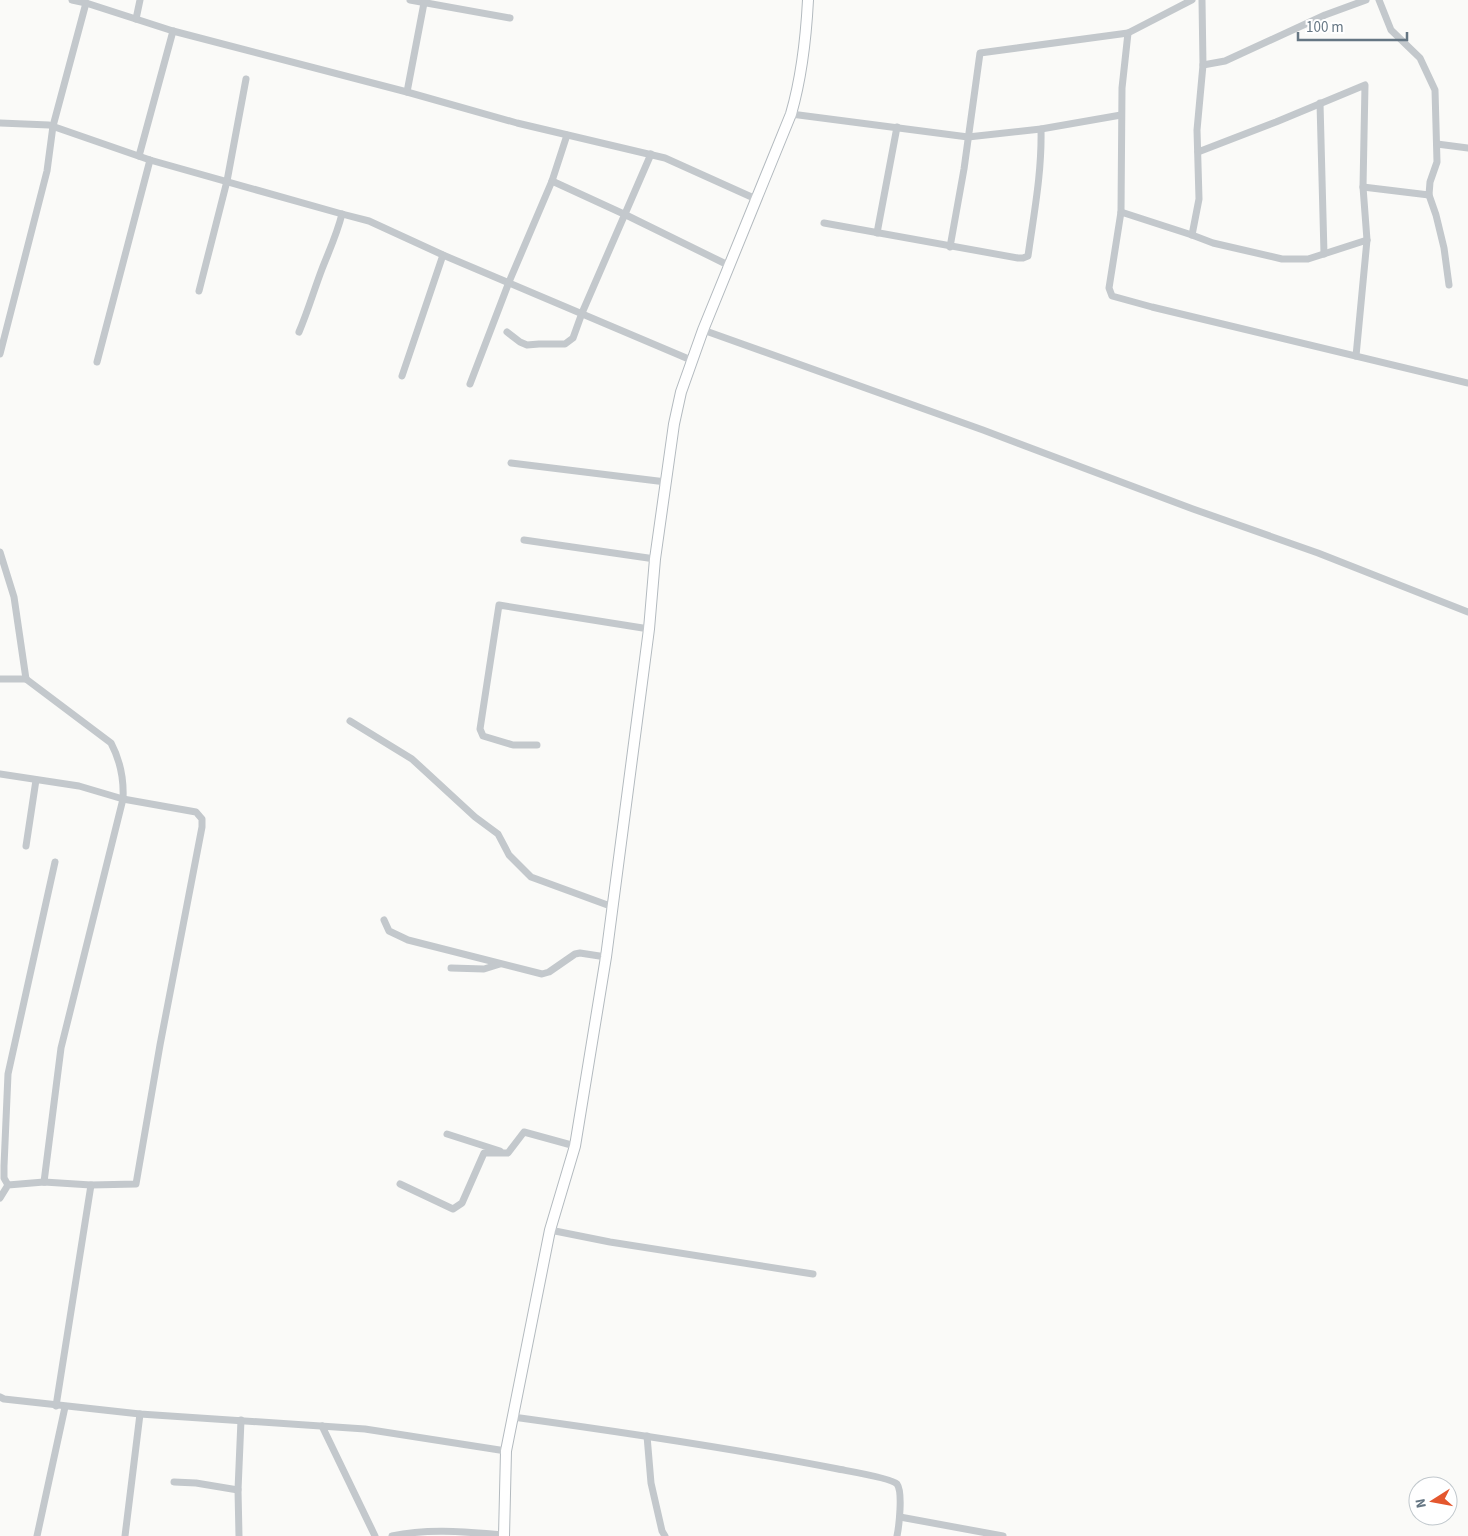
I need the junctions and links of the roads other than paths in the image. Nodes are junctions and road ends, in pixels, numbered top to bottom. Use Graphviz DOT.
graph roads {
  1 [pos="72,0"];
  2 [pos="140,0"];
  3 [pos="410,0"];
  4 [pos="808,0"];
  5 [pos="1192,0"];
  6 [pos="1202,0"];
  7 [pos="1366,0"];
  8 [pos="1379,0"];
  9 [pos="86,3"];
  10 [pos="424,3"];
  11 [pos="510,18"];
  12 [pos="136,19"];
  13 [pos="173,31"];
  14 [pos="1128,33"];
  15 [pos="1203,65"];
  16 [pos="246,79"];
  17 [pos="407,92"];
  18 [pos="1320,103"];
  19 [pos="791,114"];
  20 [pos="1121,115"];
  21 [pos="0,123"];
  22 [pos="54,126"];
  23 [pos="897,127"];
  24 [pos="1041,129"];
  25 [pos="567,135"];
  26 [pos="968,137"];
  27 [pos="1437,144"];
  28 [pos="1468,148"];
  29 [pos="1198,152"];
  30 [pos="651,154"];
  31 [pos="139,156"];
  32 [pos="150,160"];
  33 [pos="227,181"];
  34 [pos="552,181"];
  35 [pos="1363,187"];
  36 [pos="1429,196"];
  37 [pos="756,199"];
  38 [pos="1121,212"];
  39 [pos="342,214"];
  40 [pos="626,215"];
  41 [pos="824,223"];
  42 [pos="877,233"];
  43 [pos="1192,235"];
  44 [pos="1367,240"];
  45 [pos="950,247"];
  46 [pos="1324,254"];
  47 [pos="443,255"];
  48 [pos="728,265"];
  49 [pos="509,282"];
  50 [pos="1449,285"];
  51 [pos="199,291"];
  52 [pos="582,313"];
  53 [pos="300,330"];
  54 [pos="703,330"];
  55 [pos="508,332"];
  56 [pos="0,354"];
  57 [pos="1356,356"];
  58 [pos="691,360"];
  59 [pos="97,362"];
  60 [pos="402,376"];
  61 [pos="1468,383"];
  62 [pos="470,384"];
  63 [pos="511,462"];
  64 [pos="666,482"];
  65 [pos="524,540"];
  66 [pos="0,552"];
  67 [pos="655,559"];
  68 [pos="4,575"];
  69 [pos="1468,612"];
  70 [pos="649,629"];
  71 [pos="0,679"];
  72 [pos="26,679"];
  73 [pos="350,721"];
  74 [pos="536,745"];
  75 [pos="0,774"];
  76 [pos="36,780"];
  77 [pos="123,799"];
  78 [pos="26,846"];
  79 [pos="55,862"];
  80 [pos="613,907"];
  81 [pos="384,920"];
  82 [pos="606,957"];
  83 [pos="500,964"];
  84 [pos="452,968"];
  85 [pos="447,1134"];
  86 [pos="575,1146"];
  87 [pos="508,1153"];
  88 [pos="44,1182"];
  89 [pos="400,1184"];
  90 [pos="8,1185"];
  91 [pos="91,1186"];
  92 [pos="0,1198"];
  93 [pos="550,1230"];
  94 [pos="813,1274"];
  95 [pos="1,1399"];
  96 [pos="56,1406"];
  97 [pos="65,1407"];
  98 [pos="140,1414"];
  99 [pos="514,1417"];
  100 [pos="241,1420"];
  101 [pos="322,1426"];
  102 [pos="647,1436"];
  103 [pos="506,1451"];
  104 [pos="174,1482"];
  105 [pos="238,1490"];
  106 [pos="900,1517"];
  107 [pos="504,1535"];
  108 [pos="37,1536"];
  109 [pos="126,1536"];
  110 [pos="239,1536"];
  111 [pos="375,1536"];
  112 [pos="392,1536"];
  113 [pos="665,1536"];
  114 [pos="897,1536"];
  115 [pos="1003,1536"];
  1 -- 9 [label="street"];
  2 -- 12 [label="street"];
  3 -- 10 [label="street"];
  4 -- 19 [label="main road"];
  5 -- 14 [label="street"];
  6 -- 15 [label="street"];
  7 -- 15 [label="street"];
  8 -- 27 [label="street"];
  9 -- 12 [label="street"];
  9 -- 22 [label="street"];
  10 -- 11 [label="street"];
  10 -- 17 [label="street"];
  12 -- 13 [label="street"];
  13 -- 17 [label="street"];
  13 -- 31 [label="street"];
  14 -- 20 [label="street"];
  14 -- 26 [label="street"];
  15 -- 29 [label="street"];
  16 -- 33 [label="street"];
  17 -- 25 [label="street"];
  18 -- 29 [label="street"];
  18 -- 35 [label="street"];
  18 -- 46 [label="street"];
  19 -- 23 [label="street"];
  19 -- 37 [label="main road"];
  20 -- 24 [label="street"];
  20 -- 38 [label="street"];
  21 -- 22 [label="street"];
  22 -- 31 [label="street"];
  22 -- 56 [label="street"];
  23 -- 26 [label="street"];
  23 -- 42 [label="street"];
  24 -- 26 [label="street"];
  24 -- 45 [label="street"];
  25 -- 30 [label="street"];
  25 -- 34 [label="street"];
  26 -- 45 [label="street"];
  27 -- 28 [label="street"];
  27 -- 36 [label="street"];
  29 -- 43 [label="street"];
  30 -- 37 [label="street"];
  30 -- 40 [label="street"];
  31 -- 32 [label="street"];
  32 -- 33 [label="street"];
  32 -- 59 [label="street"];
  33 -- 39 [label="street"];
  33 -- 51 [label="street"];
  34 -- 40 [label="street"];
  34 -- 49 [label="street"];
  35 -- 36 [label="street"];
  35 -- 44 [label="street"];
  36 -- 50 [label="street"];
  37 -- 48 [label="main road"];
  38 -- 43 [label="street"];
  38 -- 57 [label="street"];
  39 -- 47 [label="street"];
  39 -- 53 [label="street"];
  40 -- 48 [label="street"];
  40 -- 52 [label="street"];
  41 -- 42 [label="street"];
  42 -- 45 [label="street"];
  43 -- 46 [label="street"];
  44 -- 46 [label="street"];
  44 -- 57 [label="street"];
  47 -- 49 [label="street"];
  47 -- 60 [label="street"];
  48 -- 54 [label="main road"];
  49 -- 52 [label="street"];
  49 -- 62 [label="street"];
  52 -- 55 [label="street"];
  52 -- 58 [label="street"];
  54 -- 58 [label="main road"];
  54 -- 69 [label="street"];
  57 -- 61 [label="street"];
  58 -- 64 [label="main road"];
  63 -- 64 [label="street"];
  64 -- 67 [label="main road"];
  65 -- 67 [label="street"];
  66 -- 68 [label="street"];
  67 -- 70 [label="main road"];
  68 -- 72 [label="street"];
  70 -- 74 [label="street"];
  70 -- 80 [label="main road"];
  71 -- 72 [label="street"];
  72 -- 77 [label="street"];
  73 -- 80 [label="street"];
  75 -- 76 [label="street"];
  76 -- 77 [label="street"];
  76 -- 78 [label="street"];
  77 -- 88 [label="street"];
  77 -- 91 [label="street"];
  79 -- 90 [label="street"];
  80 -- 82 [label="main road"];
  81 -- 83 [label="street"];
  82 -- 83 [label="street"];
  82 -- 86 [label="main road"];
  83 -- 84 [label="street"];
  85 -- 87 [label="street"];
  86 -- 87 [label="street"];
  86 -- 93 [label="main road"];
  87 -- 89 [label="street"];
  88 -- 90 [label="street"];
  88 -- 91 [label="street"];
  90 -- 92 [label="street"];
  91 -- 96 [label="street"];
  93 -- 94 [label="street"];
  93 -- 99 [label="main road"];
  95 -- 96 [label="street"];
  96 -- 97 [label="street"];
  97 -- 98 [label="street"];
  97 -- 108 [label="street"];
  98 -- 100 [label="street"];
  98 -- 109 [label="street"];
  99 -- 102 [label="street"];
  99 -- 103 [label="main road"];
  100 -- 101 [label="street"];
  100 -- 105 [label="street"];
  101 -- 103 [label="street"];
  101 -- 111 [label="street"];
  102 -- 106 [label="street"];
  102 -- 113 [label="street"];
  103 -- 107 [label="main road"];
  104 -- 105 [label="street"];
  105 -- 110 [label="street"];
  106 -- 114 [label="street"];
  106 -- 115 [label="street"];
  107 -- 112 [label="street"];
}
